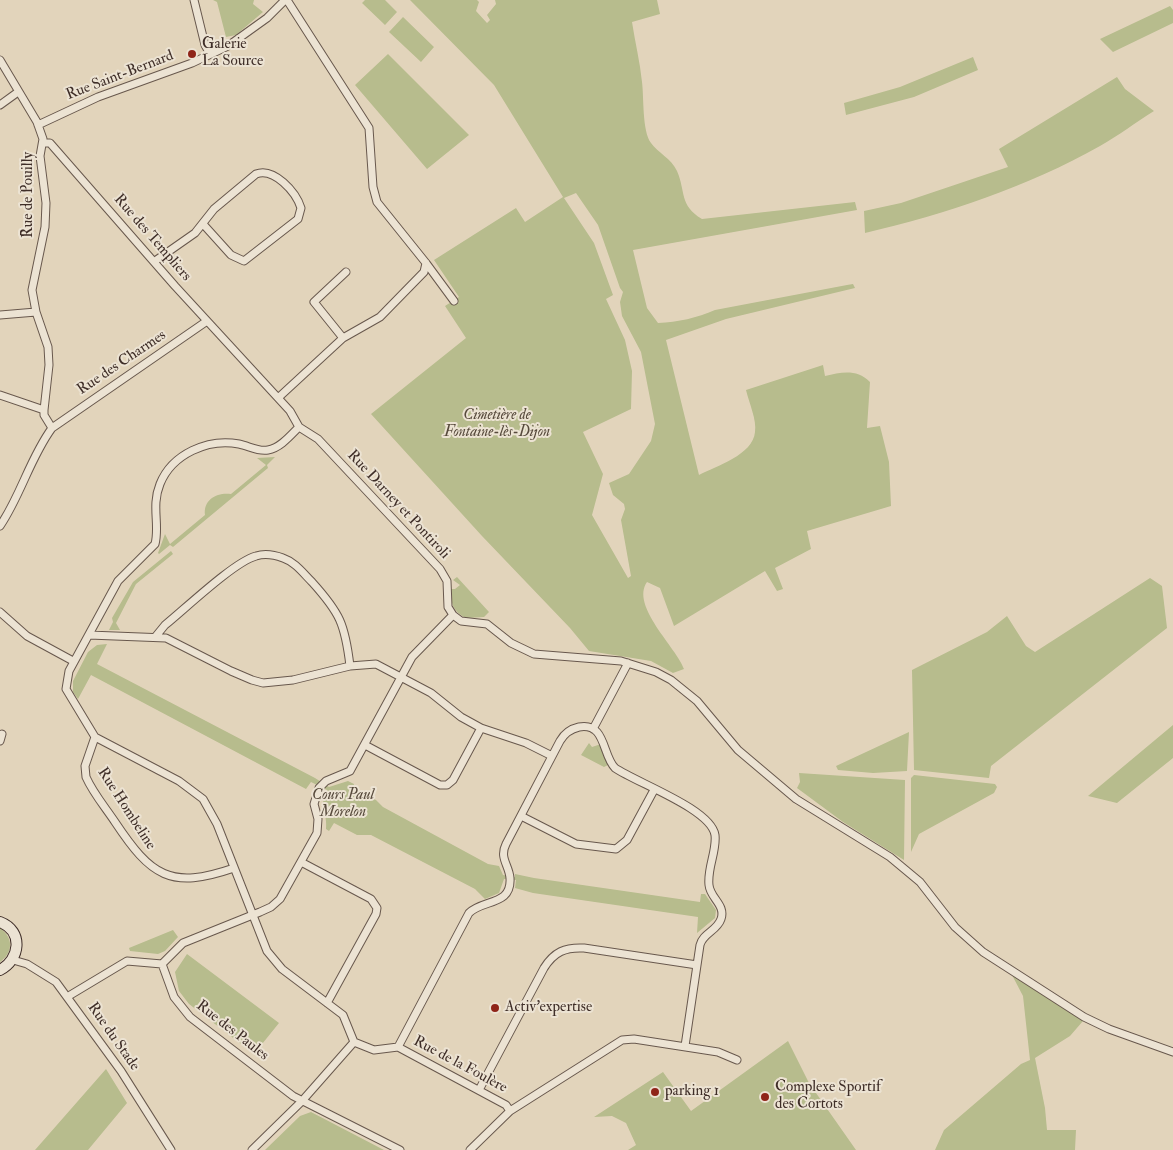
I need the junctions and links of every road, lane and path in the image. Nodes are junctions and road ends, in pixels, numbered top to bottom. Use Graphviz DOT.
graph roads {
  1 [pos="194,0"];
  2 [pos="286,0"];
  3 [pos="210,54"];
  4 [pos="0,60"];
  5 [pos="18,92"];
  6 [pos="0,105"];
  7 [pos="38,125"];
  8 [pos="43,143"];
  9 [pos="203,224"];
  10 [pos="155,261"];
  11 [pos="426,263"];
  12 [pos="346,272"];
  13 [pos="454,301"];
  14 [pos="36,312"];
  15 [pos="0,315"];
  16 [pos="207,321"];
  17 [pos="343,338"];
  18 [pos="0,395"];
  19 [pos="278,398"];
  20 [pos="44,410"];
  21 [pos="52,428"];
  22 [pos="299,428"];
  23 [pos="0,526"];
  24 [pos="0,612"];
  25 [pos="452,615"];
  26 [pos="89,635"];
  27 [pos="156,636"];
  28 [pos="73,662"];
  29 [pos="628,663"];
  30 [pos="350,666"];
  31 [pos="401,677"];
  32 [pos="481,728"];
  33 [pos="593,729"];
  34 [pos="95,737"];
  35 [pos="365,745"];
  36 [pos="552,756"];
  37 [pos="654,790"];
  38 [pos="521,816"];
  39 [pos="301,862"];
  40 [pos="234,868"];
  41 [pos="252,916"];
  42 [pos="0,922"];
  43 [pos="13,960"];
  44 [pos="162,964"];
  45 [pos="697,965"];
  46 [pos="0,970"];
  47 [pos="67,997"];
  48 [pos="327,1003"];
  49 [pos="354,1042"];
  50 [pos="685,1046"];
  51 [pos="398,1047"];
  52 [pos="1173,1052"];
  53 [pos="737,1060"];
  54 [pos="479,1090"];
  55 [pos="302,1101"];
  56 [pos="510,1111"];
  57 [pos="171,1150"];
  58 [pos="252,1150"];
  59 [pos="400,1150"];
  60 [pos="470,1150"];
  1 -- 3 [label="street"];
  2 -- 3 [label="street, Rue Saint-Bernard"];
  2 -- 11 [label="street"];
  3 -- 7 [label="street, Rue Saint-Bernard"];
  4 -- 5 [label="street"];
  5 -- 6 [label="street"];
  5 -- 7 [label="street"];
  7 -- 8 [label="street"];
  8 -- 10 [label="street, Rue des Templiers"];
  8 -- 14 [label="street, Rue de Pouilly"];
  9 -- 9 [label="street"];
  9 -- 10 [label="street"];
  10 -- 16 [label="street, Rue des Templiers"];
  11 -- 13 [label="street"];
  11 -- 17 [label="street"];
  12 -- 17 [label="street"];
  14 -- 15 [label="street"];
  14 -- 20 [label="street, Rue de Pouilly"];
  16 -- 19 [label="street, Rue des Templiers"];
  16 -- 21 [label="street, Rue des Charmes"];
  17 -- 19 [label="street"];
  18 -- 20 [label="street"];
  19 -- 22 [label="street, Rue des Templiers"];
  20 -- 21 [label="street"];
  21 -- 23 [label="street"];
  22 -- 25 [label="street, Rue Darney et Pontiroli"];
  22 -- 26 [label="street"];
  24 -- 28 [label="street"];
  25 -- 29 [label="street"];
  25 -- 31 [label="street"];
  26 -- 27 [label="street"];
  26 -- 28 [label="street"];
  27 -- 30 [label="street"];
  27 -- 30 [label="street"];
  28 -- 34 [label="street"];
  29 -- 33 [label="street"];
  29 -- 52 [label="street"];
  30 -- 31 [label="street"];
  31 -- 32 [label="street"];
  31 -- 35 [label="street"];
  32 -- 35 [label="street"];
  32 -- 36 [label="street"];
  33 -- 36 [label="street"];
  33 -- 37 [label="street"];
  34 -- 40 [label="street"];
  34 -- 40 [label="street, Rue Hombeline"];
  35 -- 39 [label="street"];
  36 -- 38 [label="street"];
  37 -- 38 [label="street"];
  37 -- 45 [label="street"];
  38 -- 51 [label="street"];
  39 -- 41 [label="street"];
  39 -- 48 [label="street"];
  40 -- 41 [label="street"];
  41 -- 44 [label="street"];
  41 -- 48 [label="street"];
  42 -- 43 [label="street"];
  43 -- 46 [label="street"];
  43 -- 47 [label="street, Rue du Stade"];
  44 -- 47 [label="street"];
  44 -- 55 [label="street, Rue des Paules"];
  45 -- 50 [label="street"];
  45 -- 54 [label="street"];
  47 -- 57 [label="street, Rue du Stade"];
  48 -- 49 [label="street"];
  49 -- 51 [label="street, Rue de la Foulère"];
  49 -- 55 [label="street"];
  50 -- 53 [label="street"];
  50 -- 56 [label="street"];
  51 -- 54 [label="street, Rue de la Foulère"];
  54 -- 56 [label="street, Rue de la Foulère"];
  55 -- 58 [label="street"];
  55 -- 59 [label="street, Rue des Paules"];
  56 -- 60 [label="street"];
}
